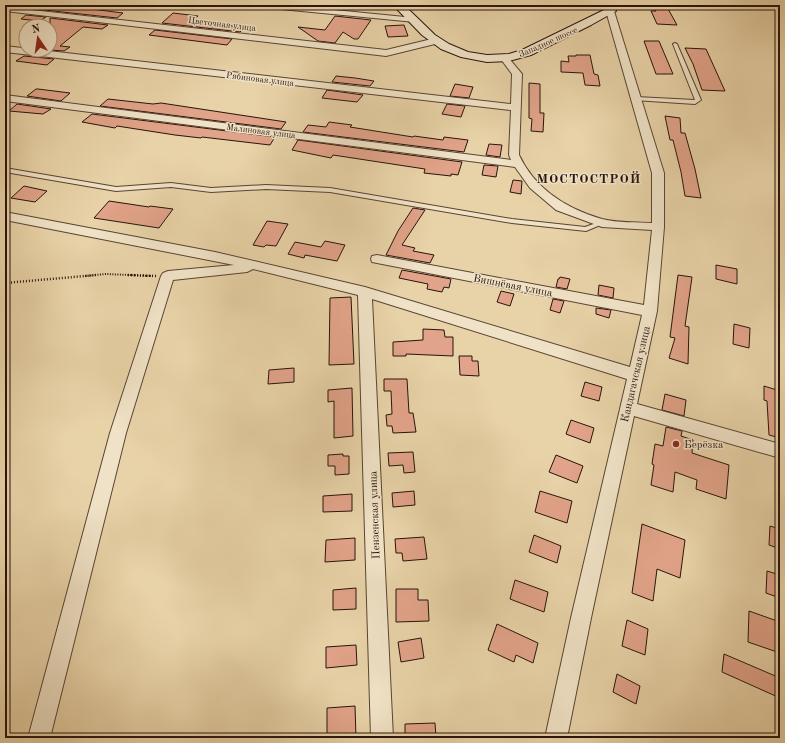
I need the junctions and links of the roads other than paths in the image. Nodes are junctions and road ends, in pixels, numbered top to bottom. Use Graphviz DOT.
graph roads {
  1 [pos="260,5"];
  2 [pos="398,5"];
  3 [pos="609,8"];
  4 [pos="5,9"];
  5 [pos="415,20"];
  6 [pos="436,41"];
  7 [pos="675,44"];
  8 [pos="5,49"];
  9 [pos="504,58"];
  10 [pos="5,98"];
  11 [pos="636,99"];
  12 [pos="516,108"];
  13 [pos="518,164"];
  14 [pos="5,170"];
  15 [pos="5,216"];
  16 [pos="602,223"];
  17 [pos="658,227"];
  18 [pos="377,259"];
  19 [pos="258,267"];
  20 [pos="365,292"];
  21 [pos="650,311"];
  22 [pos="635,375"];
  23 [pos="628,408"];
  24 [pos="780,451"];
  25 [pos="39,738"];
  26 [pos="382,738"];
  27 [pos="556,738"];
  1 -- 5 [label="street"];
  2 -- 5 [label="main road, Западное шоссе"];
  3 -- 9 [label="main road, Западное шоссе"];
  3 -- 11 [label="street, Кандагачская улица"];
  4 -- 6 [label="street, Цветочная улица"];
  5 -- 6 [label="main road, Западное шоссе"];
  6 -- 9 [label="main road, Западное шоссе"];
  7 -- 11 [label="lane"];
  8 -- 12 [label="street, Рябиновая улица"];
  9 -- 12 [label="street"];
  10 -- 13 [label="street, Малиновая улица"];
  11 -- 17 [label="street, Кандагачская улица"];
  12 -- 13 [label="street"];
  13 -- 16 [label="street"];
  14 -- 16 [label="lane"];
  15 -- 19 [label="street"];
  16 -- 17 [label="street"];
  17 -- 21 [label="street, Кандагачская улица"];
  18 -- 21 [label="street, Вишнёвая улица"];
  19 -- 20 [label="street"];
  19 -- 25 [label="street"];
  20 -- 22 [label="street"];
  20 -- 26 [label="street, Пензенская улица"];
  21 -- 22 [label="street, Кандагачская улица"];
  22 -- 23 [label="street, Кандагачская улица"];
  23 -- 24 [label="street"];
  23 -- 27 [label="street, Кандагачская улица"];
}
